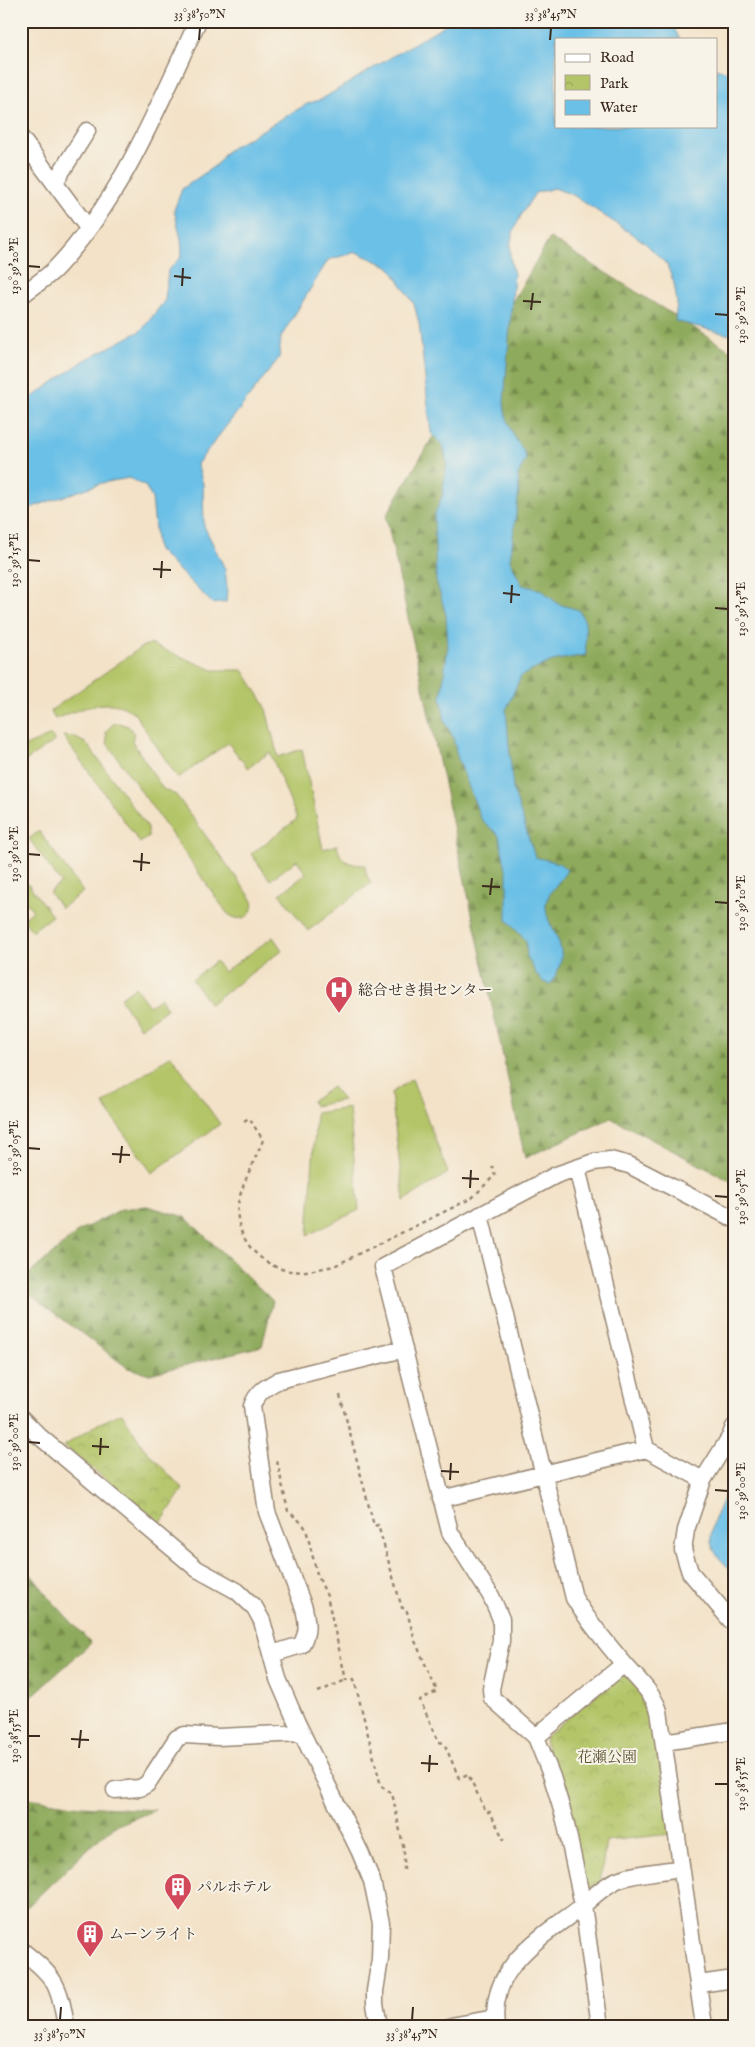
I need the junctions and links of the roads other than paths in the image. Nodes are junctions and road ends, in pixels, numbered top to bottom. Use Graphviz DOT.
graph roads {
  1 [pos="198,21"];
  2 [pos="87,132"];
  3 [pos="21,138"];
  4 [pos="55,182"];
  5 [pos="88,228"];
  6 [pos="21,296"];
  7 [pos="577,1168"];
  8 [pos="480,1215"];
  9 [pos="734,1219"];
  10 [pos="404,1349"];
  11 [pos="21,1418"];
  12 [pos="734,1427"];
  13 [pos="646,1449"];
  14 [pos="544,1473"];
  15 [pos="703,1480"];
  16 [pos="441,1499"];
  17 [pos="734,1624"];
  18 [pos="272,1654"];
  19 [pos="624,1664"];
  20 [pos="734,1731"];
  21 [pos="302,1733"];
  22 [pos="536,1738"];
  23 [pos="664,1742"];
  24 [pos="115,1790"];
  25 [pos="681,1868"];
  26 [pos="583,1905"];
  27 [pos="21,1950"];
  28 [pos="734,1979"];
  29 [pos="698,1984"];
  30 [pos="495,2022"];
  31 [pos="66,2026"];
  32 [pos="379,2026"];
  33 [pos="451,2026"];
  34 [pos="600,2026"];
  35 [pos="704,2026"];
  1 -- 5 [label="street"];
  2 -- 4 [label="street"];
  3 -- 4 [label="street"];
  4 -- 5 [label="street"];
  5 -- 6 [label="street"];
  7 -- 8 [label="street"];
  7 -- 9 [label="street"];
  7 -- 13 [label="street"];
  8 -- 10 [label="street"];
  8 -- 14 [label="street"];
  10 -- 16 [label="street"];
  10 -- 18 [label="street"];
  11 -- 18 [label="street"];
  12 -- 15 [label="street"];
  13 -- 14 [label="street"];
  13 -- 15 [label="street"];
  14 -- 16 [label="street"];
  14 -- 19 [label="street"];
  15 -- 17 [label="street"];
  16 -- 22 [label="street"];
  18 -- 21 [label="street"];
  19 -- 22 [label="street"];
  19 -- 23 [label="street"];
  20 -- 23 [label="street"];
  21 -- 24 [label="street"];
  21 -- 32 [label="street"];
  22 -- 26 [label="street"];
  23 -- 25 [label="street"];
  25 -- 26 [label="street"];
  25 -- 29 [label="street"];
  26 -- 30 [label="street"];
  26 -- 34 [label="street"];
  27 -- 31 [label="street"];
  28 -- 29 [label="street"];
  29 -- 35 [label="street"];
  30 -- 33 [label="street"];
}
